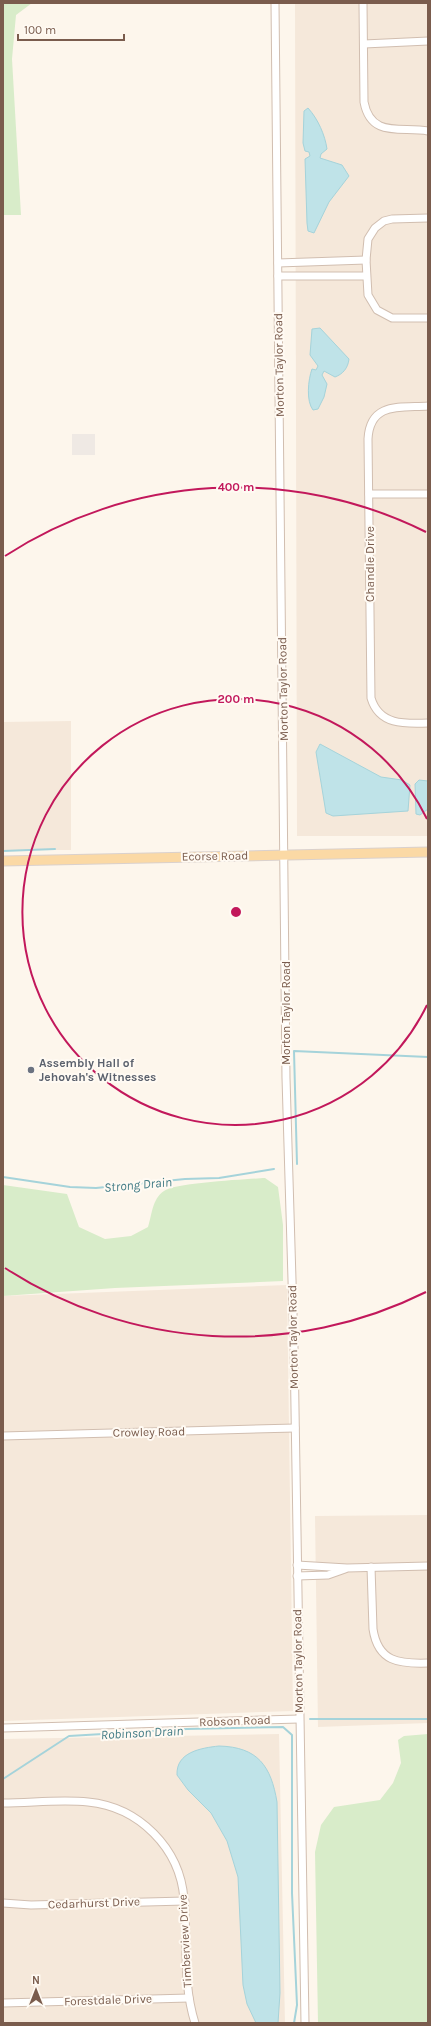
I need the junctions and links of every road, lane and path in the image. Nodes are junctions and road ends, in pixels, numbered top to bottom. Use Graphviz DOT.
graph roads {
  1 [pos="275,3"];
  2 [pos="363,3"];
  3 [pos="428,41"];
  4 [pos="364,44"];
  5 [pos="428,131"];
  6 [pos="428,218"];
  7 [pos="366,260"];
  8 [pos="278,262"];
  9 [pos="278,276"];
  10 [pos="366,276"];
  11 [pos="428,318"];
  12 [pos="428,406"];
  13 [pos="369,494"];
  14 [pos="428,494"];
  15 [pos="428,723"];
  16 [pos="428,852"];
  17 [pos="285,855"];
  18 [pos="3,861"];
  19 [pos="295,1428"];
  20 [pos="3,1436"];
  21 [pos="297,1565"];
  22 [pos="428,1566"];
  23 [pos="371,1567"];
  24 [pos="347,1568"];
  25 [pos="297,1576"];
  26 [pos="428,1663"];
  27 [pos="299,1719"];
  28 [pos="3,1728"];
  29 [pos="3,1803"];
  30 [pos="185,1900"];
  31 [pos="3,1903"];
  32 [pos="189,1998"];
  33 [pos="3,2003"];
  34 [pos="195,2023"];
  35 [pos="305,2023"];
  1 -- 8 [label="street, Morton Taylor Road"];
  2 -- 4 [label="street"];
  3 -- 4 [label="street"];
  4 -- 5 [label="street"];
  6 -- 7 [label="street"];
  7 -- 8 [label="street"];
  7 -- 10 [label="street"];
  8 -- 9 [label="street, Morton Taylor Road"];
  9 -- 10 [label="street"];
  9 -- 17 [label="street, Morton Taylor Road"];
  10 -- 11 [label="street"];
  12 -- 13 [label="street, Chandle Drive"];
  13 -- 14 [label="street"];
  13 -- 15 [label="street, Chandle Drive"];
  16 -- 17 [label="main road, Ecorse Road"];
  17 -- 18 [label="main road, Ecorse Road"];
  17 -- 19 [label="street, Morton Taylor Road"];
  19 -- 20 [label="street, Crowley Road"];
  19 -- 21 [label="street, Morton Taylor Road"];
  21 -- 24 [label="street"];
  21 -- 25 [label="street, Morton Taylor Road"];
  22 -- 23 [label="street"];
  23 -- 24 [label="street"];
  23 -- 26 [label="street"];
  24 -- 25 [label="street"];
  25 -- 27 [label="street, Morton Taylor Road"];
  27 -- 28 [label="street, Robson Road"];
  27 -- 35 [label="street, Morton Taylor Road"];
  29 -- 30 [label="street, Timberview Drive"];
  30 -- 31 [label="street, Cedarhurst Drive"];
  30 -- 32 [label="street, Timberview Drive"];
  32 -- 33 [label="street, Forestdale Drive"];
  32 -- 34 [label="street, Timberview Drive"];
}
